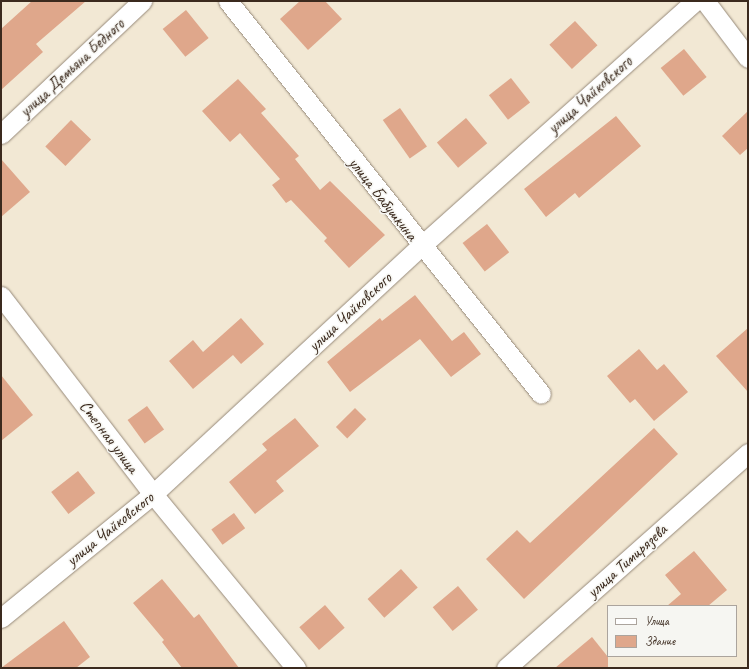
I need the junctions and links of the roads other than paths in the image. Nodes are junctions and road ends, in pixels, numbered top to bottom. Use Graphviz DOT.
graph roads {
  1 [pos="142,1"];
  2 [pos="228,1"];
  3 [pos="695,1"];
  4 [pos="705,1"];
  5 [pos="748,58"];
  6 [pos="1,134"];
  7 [pos="421,246"];
  8 [pos="1,296"];
  9 [pos="541,394"];
  10 [pos="748,453"];
  11 [pos="153,494"];
  12 [pos="1,618"];
  13 [pos="296,668"];
  14 [pos="506,668"];
  1 -- 6 [label="street, улица Демьяна Бедного"];
  2 -- 7 [label="street, улица Бабушкина"];
  3 -- 7 [label="street, улица Чайковского"];
  4 -- 5 [label="street"];
  7 -- 9 [label="street, улица Бабушкина"];
  7 -- 11 [label="street, улица Чайковского"];
  8 -- 11 [label="street, Степная улица"];
  10 -- 14 [label="street, улица Тимирязева"];
  11 -- 12 [label="street, улица Чайковского"];
  11 -- 13 [label="street, Степная улица"];
}
